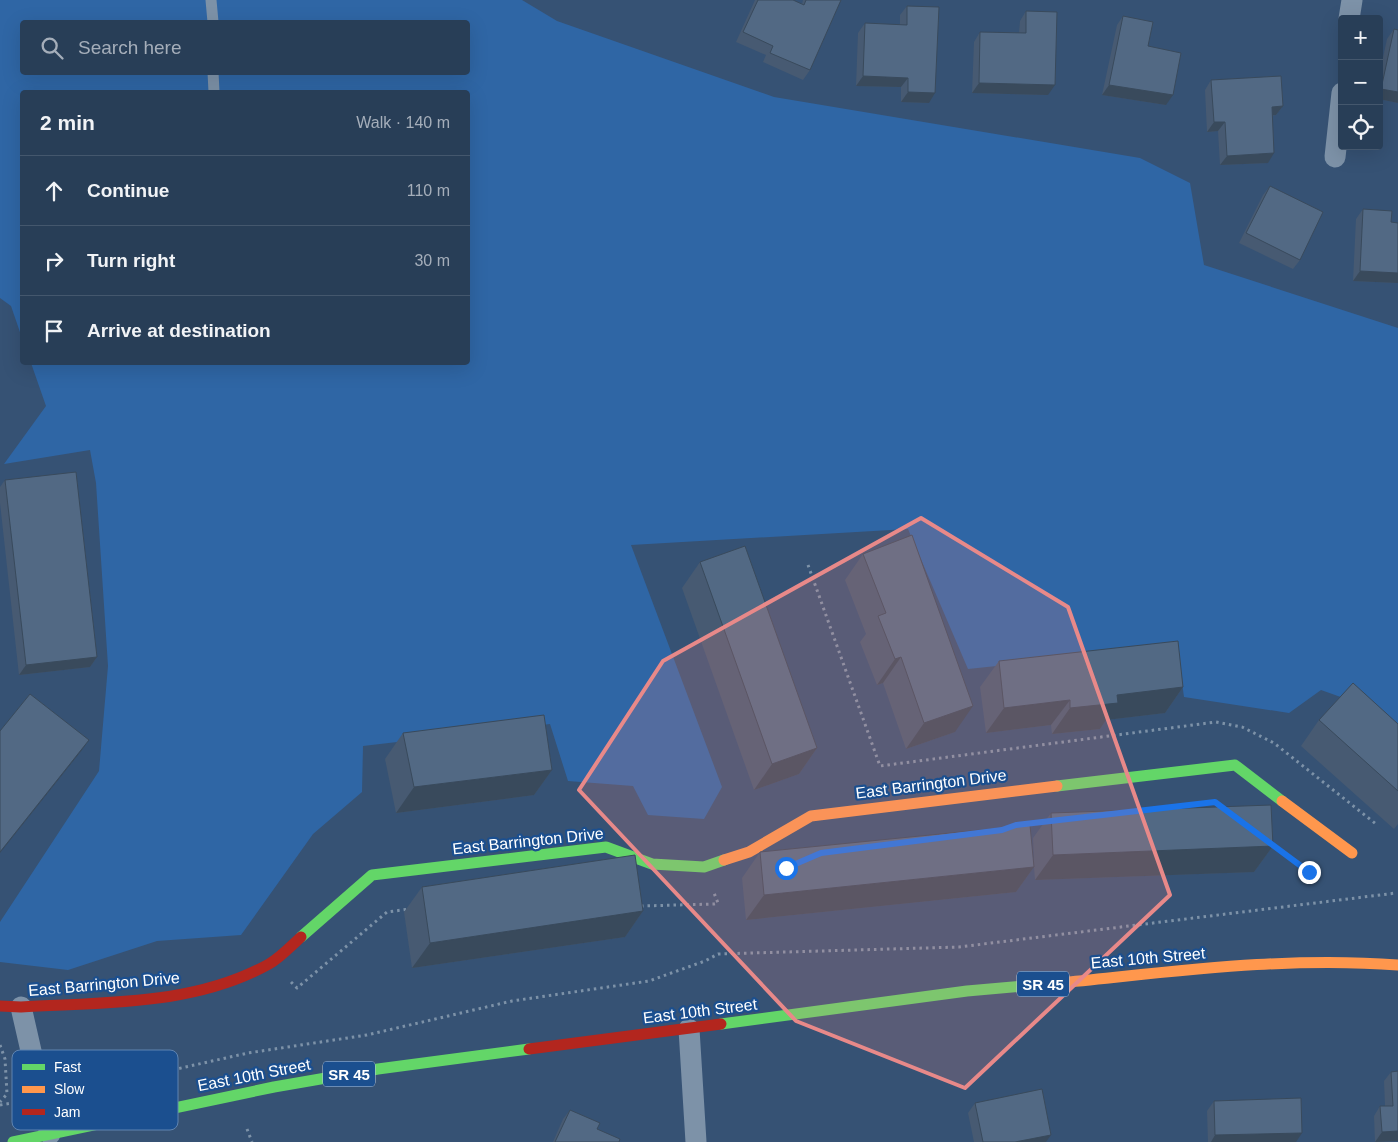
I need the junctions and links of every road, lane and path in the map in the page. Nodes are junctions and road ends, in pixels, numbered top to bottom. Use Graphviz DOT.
graph roads {
  1 [pos="211,0"];
  2 [pos="1352,0"];
  3 [pos="1350,15"];
  4 [pos="212,20"];
  5 [pos="213,75"];
  6 [pos="214,90"];
  7 [pos="1341,105"];
  8 [pos="1335,157"];
  9 [pos="808,565"];
  10 [pos="1140,810"];
  11 [pos="1231,813"];
  12 [pos="1054,820"];
  13 [pos="1376,824"];
  14 [pos="1002,830"];
  15 [pos="1262,837"];
  16 [pos="1352,853"];
  17 [pos="1309,872"];
  18 [pos="713,891"];
  19 [pos="1396,893"];
  20 [pos="635,907"];
  21 [pos="416,908"];
  22 [pos="1398,965"];
  23 [pos="286,976"];
  24 [pos="0,1006"];
  25 [pos="21,1007"];
  26 [pos="689,1028"];
  27 [pos="0,1045"];
  28 [pos="30,1050"];
  29 [pos="178,1069"];
  30 [pos="0,1104"];
  31 [pos="178,1107"];
  32 [pos="247,1129"];
  33 [pos="49,1130"];
  34 [pos="69,1130"];
  35 [pos="50,1134"];
  36 [pos="13,1142"];
  37 [pos="252,1142"];
  38 [pos="696,1142"];
  1 -- 4 [label="lane"];
  2 -- 3 [label="street"];
  5 -- 6 [label="lane"];
  7 -- 8 [label="street"];
  9 -- 13 [label="path"];
  10 -- 11 [label="path"];
  12 -- 14 [label="path"];
  15 -- 17 [label="path"];
  16 -- 25 [label="street, East Barrington Drive"];
  18 -- 20 [label="path"];
  19 -- 29 [label="path"];
  21 -- 23 [label="path"];
  22 -- 26 [label="street, East 10th Street / SR 45"];
  24 -- 25 [label="street, East Barrington Drive"];
  25 -- 28 [label="street"];
  26 -- 31 [label="street, East 10th Street / SR 45"];
  26 -- 38 [label="street"];
  27 -- 30 [label="path"];
  32 -- 37 [label="path"];
  33 -- 35 [label="street"];
  34 -- 35 [label="street, East 10th Street / SR 45"];
  35 -- 36 [label="street, East 10th Street / SR 45"];
}
